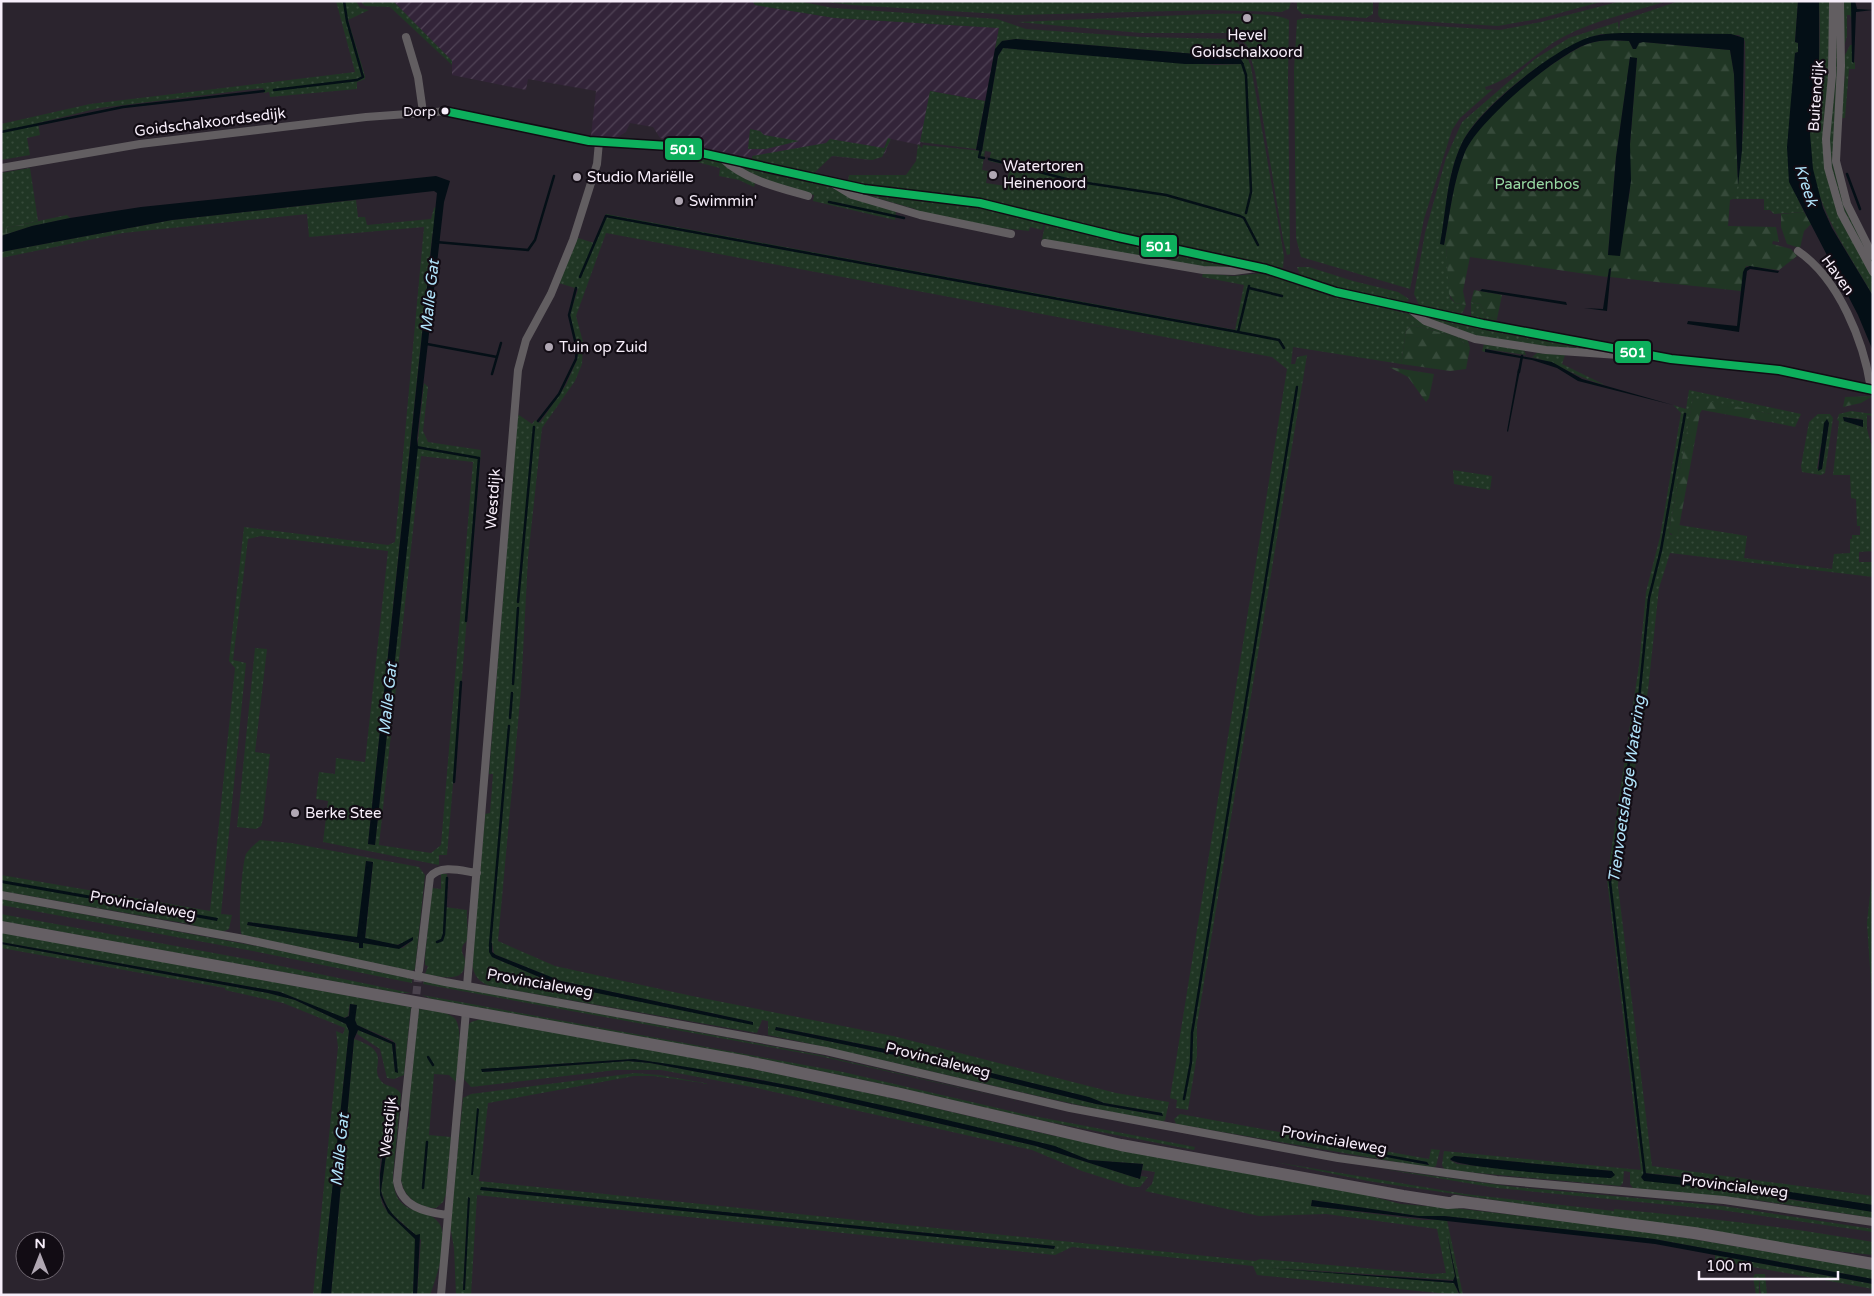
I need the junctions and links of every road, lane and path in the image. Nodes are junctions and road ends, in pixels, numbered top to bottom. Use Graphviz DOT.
graph roads {
  1 [pos="1833,1"];
  2 [pos="1840,1"];
  3 [pos="406,37"];
  4 [pos="423,112"];
  5 [pos="599,142"];
  6 [pos="722,158"];
  7 [pos="1,168"];
  8 [pos="831,182"];
  9 [pos="808,196"];
  10 [pos="1011,234"];
  11 [pos="1045,243"];
  12 [pos="1798,251"];
  13 [pos="1873,256"];
  14 [pos="1259,267"];
  15 [pos="1873,272"];
  16 [pos="1410,309"];
  17 [pos="1652,356"];
  18 [pos="1871,376"];
  19 [pos="1872,390"];
  20 [pos="477,872"];
  21 [pos="1,895"];
  22 [pos="1,927"];
  23 [pos="419,970"];
  24 [pos="467,986"];
  25 [pos="415,1010"];
  26 [pos="466,1010"];
  27 [pos="447,1215"];
  28 [pos="1873,1222"];
  29 [pos="1873,1264"];
  30 [pos="441,1295"];
  1 -- 15 [label="street, Buitendijk"];
  2 -- 13 [label="street, Buitendijk"];
  3 -- 4 [label="street"];
  4 -- 5 [label="street, Goidschalxoordsedijk"];
  4 -- 7 [label="street, Goidschalxoordsedijk"];
  5 -- 6 [label="street, Goidschalxoordsedijk"];
  5 -- 20 [label="street, Westdijk"];
  6 -- 8 [label="street, Goidschalxoordsedijk"];
  6 -- 9 [label="street"];
  8 -- 10 [label="street"];
  8 -- 14 [label="street, Goidschalxoordsedijk"];
  11 -- 14 [label="street"];
  12 -- 18 [label="street, Haven"];
  14 -- 16 [label="street, Goidschalxoordsedijk"];
  16 -- 17 [label="street, Goidschalxoordsedijk"];
  16 -- 17 [label="street"];
  17 -- 19 [label="street"];
  18 -- 19 [label="street, Haven"];
  20 -- 23 [label="street"];
  20 -- 24 [label="street, Westdijk"];
  21 -- 24 [label="street, Provincialeweg"];
  22 -- 26 [label="main road"];
  24 -- 28 [label="street, Provincialeweg"];
  25 -- 27 [label="street, Westdijk"];
  26 -- 27 [label="street"];
  26 -- 29 [label="main road"];
  27 -- 30 [label="street"];
}
